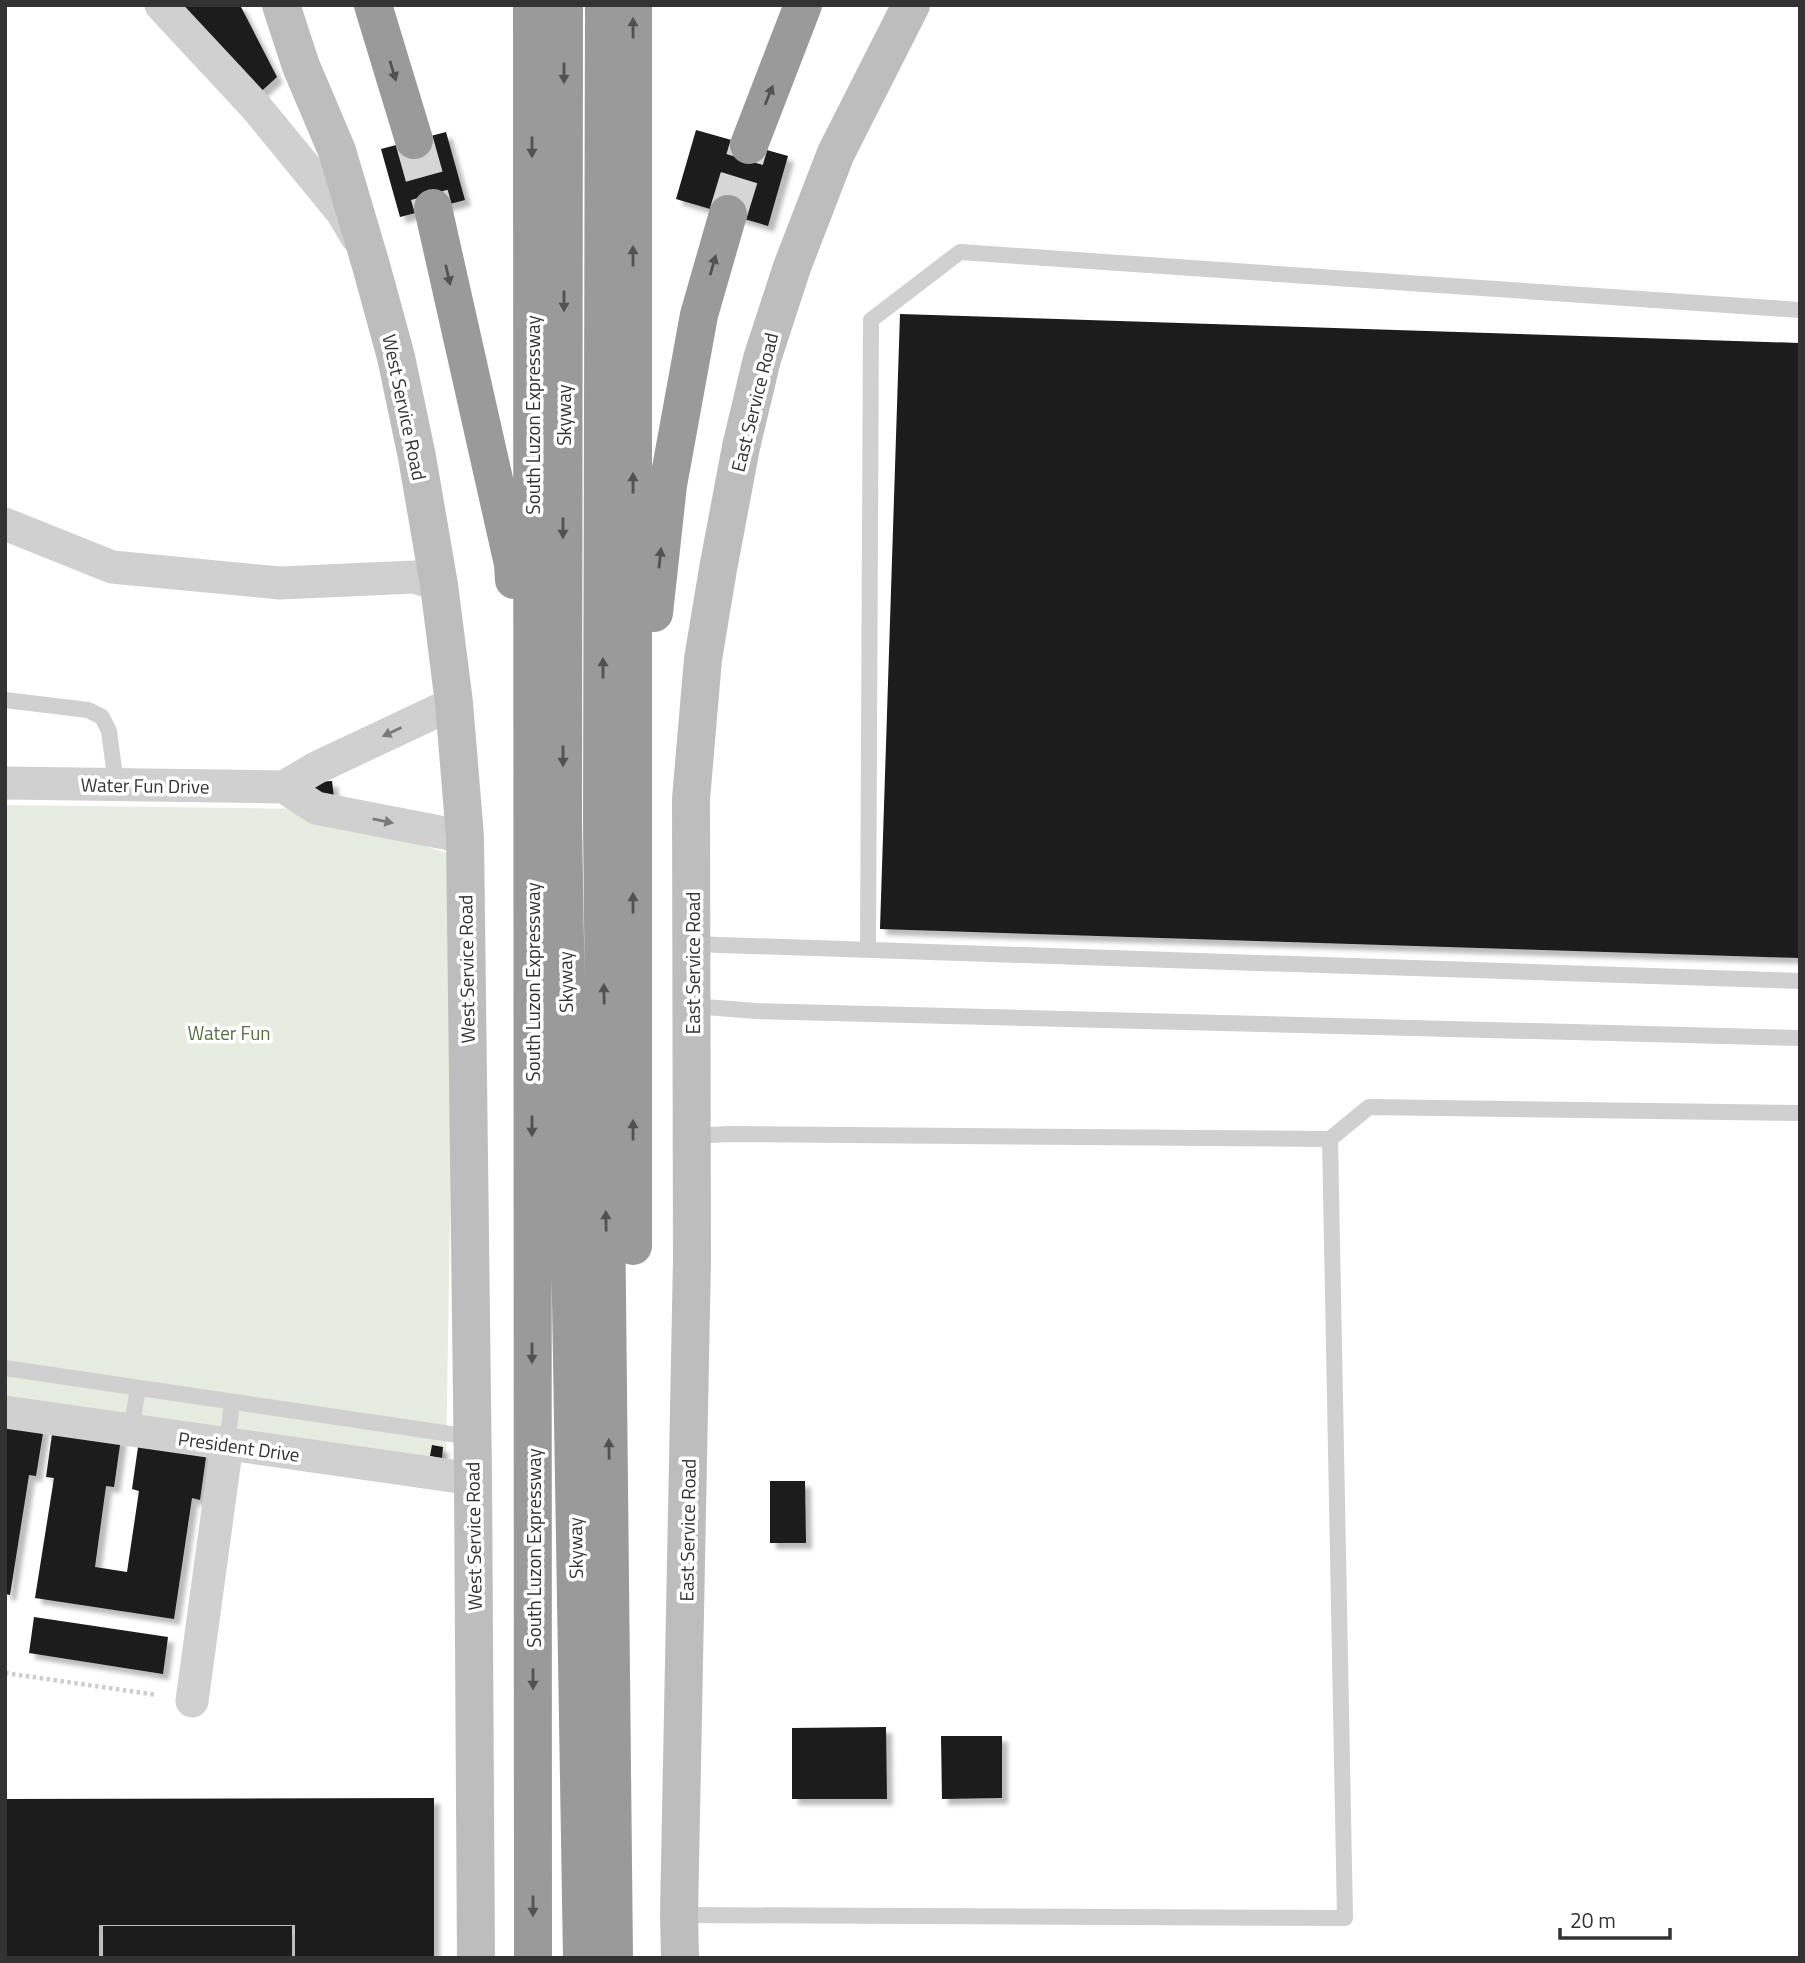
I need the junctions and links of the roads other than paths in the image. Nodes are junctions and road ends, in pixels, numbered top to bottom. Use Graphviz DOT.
graph roads {
  1 [pos="161,5"];
  2 [pos="281,5"];
  3 [pos="373,5"];
  4 [pos="532,5"];
  5 [pos="564,5"];
  6 [pos="604,5"];
  7 [pos="633,5"];
  8 [pos="803,5"];
  9 [pos="911,5"];
  10 [pos="414,140"];
  11 [pos="749,145"];
  12 [pos="433,208"];
  13 [pos="728,214"];
  14 [pos="370,262"];
  15 [pos="1800,310"];
  16 [pos="5,524"];
  17 [pos="439,584"];
  18 [pos="5,701"];
  19 [pos="454,703"];
  20 [pos="5,783"];
  21 [pos="116,784"];
  22 [pos="284,787"];
  23 [pos="633,821"];
  24 [pos="465,837"];
  25 [pos="532,837"];
  26 [pos="691,944"];
  27 [pos="868,950"];
  28 [pos="1800,981"];
  29 [pos="692,1006"];
  30 [pos="1800,1038"];
  31 [pos="1800,1113"];
  32 [pos="691,1136"];
  33 [pos="1331,1139"];
  34 [pos="5,1368"];
  35 [pos="138,1388"];
  36 [pos="232,1402"];
  37 [pos="5,1412"];
  38 [pos="131,1430"];
  39 [pos="228,1444"];
  40 [pos="472,1460"];
  41 [pos="192,1701"];
  42 [pos="679,1916"];
  43 [pos="476,1958"];
  44 [pos="533,1958"];
  45 [pos="582,1958"];
  46 [pos="614,1958"];
  47 [pos="634,1958"];
  48 [pos="680,1958"];
  1 -- 14 [label="street"];
  2 -- 14 [label="main road, West Service Road"];
  3 -- 10 [label="highway, one-way"];
  4 -- 25 [label="highway, South Luzon Expressway, one-way"];
  5 -- 45 [label="highway, Skyway, one-way"];
  46 -- 6 [label="highway, Skyway, one-way"];
  23 -- 7 [label="highway, one-way"];
  11 -- 8 [label="highway, one-way"];
  9 -- 26 [label="main road, East Service Road"];
  12 -- 25 [label="highway, one-way"];
  23 -- 13 [label="highway, one-way"];
  14 -- 17 [label="main road, West Service Road"];
  15 -- 27 [label="lane"];
  16 -- 17 [label="street"];
  17 -- 19 [label="main road, West Service Road"];
  18 -- 21 [label="lane"];
  19 -- 22 [label="street, one-way"];
  19 -- 24 [label="main road, West Service Road"];
  20 -- 21 [label="street, Water Fun Drive"];
  21 -- 22 [label="street, Water Fun Drive"];
  22 -- 24 [label="street, one-way"];
  47 -- 23 [label="highway, one-way"];
  24 -- 40 [label="main road, West Service Road"];
  25 -- 44 [label="highway, South Luzon Expressway, one-way"];
  26 -- 27 [label="lane"];
  26 -- 29 [label="main road, East Service Road"];
  27 -- 28 [label="lane"];
  29 -- 30 [label="lane"];
  29 -- 32 [label="main road, East Service Road"];
  31 -- 33 [label="lane"];
  32 -- 33 [label="lane"];
  32 -- 42 [label="main road, East Service Road"];
  33 -- 42 [label="lane"];
  34 -- 35 [label="lane"];
  35 -- 36 [label="lane"];
  35 -- 38 [label="lane"];
  36 -- 39 [label="lane"];
  36 -- 40 [label="lane"];
  37 -- 38 [label="street, President Drive"];
  38 -- 39 [label="street, President Drive"];
  39 -- 40 [label="street, President Drive"];
  39 -- 41 [label="street"];
  40 -- 43 [label="main road, West Service Road"];
  42 -- 48 [label="main road, East Service Road"];
}
